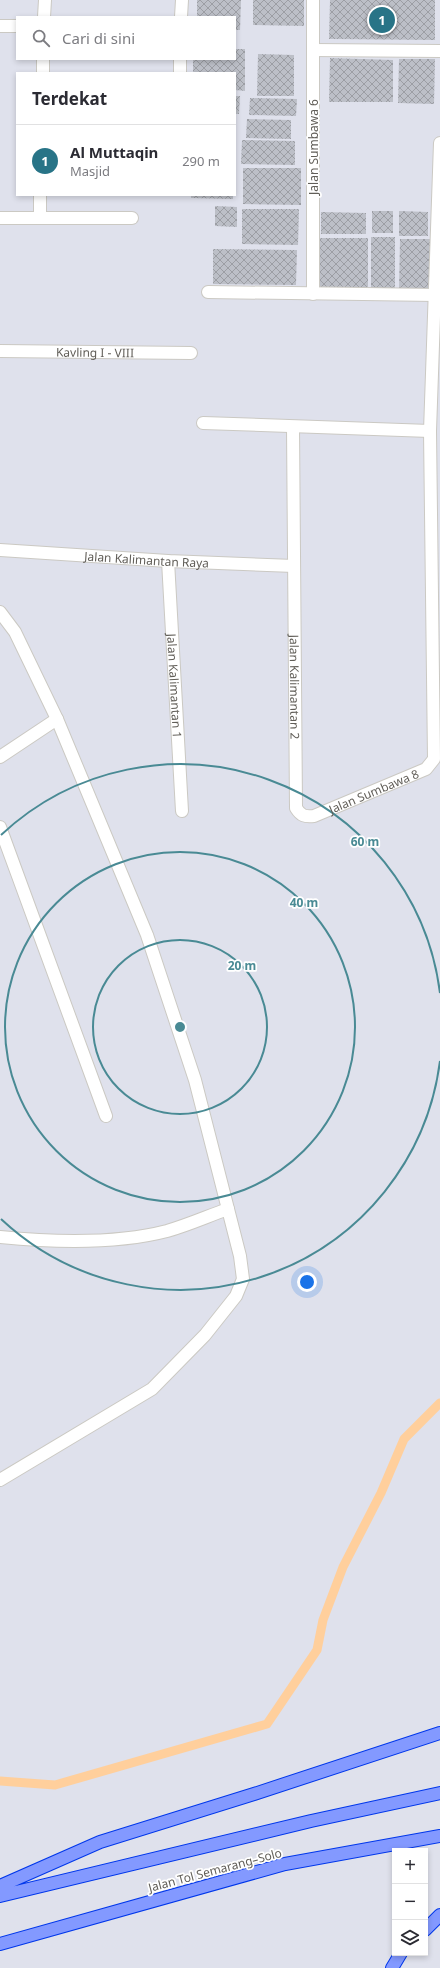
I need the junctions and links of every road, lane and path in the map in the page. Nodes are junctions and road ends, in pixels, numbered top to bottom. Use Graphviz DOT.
graph roads {
  1 [pos="45,0"];
  2 [pos="182,0"];
  3 [pos="313,0"];
  4 [pos="44,16"];
  5 [pos="181,16"];
  6 [pos="0,26"];
  7 [pos="16,26"];
  8 [pos="313,50"];
  9 [pos="440,51"];
  10 [pos="43,60"];
  11 [pos="180,60"];
  12 [pos="43,72"];
  13 [pos="180,72"];
  14 [pos="440,143"];
  15 [pos="40,196"];
  16 [pos="0,218"];
  17 [pos="40,218"];
  18 [pos="132,218"];
  19 [pos="208,292"];
  20 [pos="313,294"];
  21 [pos="436,295"];
  22 [pos="0,351"];
  23 [pos="191,354"];
  24 [pos="203,423"];
  25 [pos="293,427"];
  26 [pos="430,431"];
  27 [pos="0,550"];
  28 [pos="168,561"];
  29 [pos="294,566"];
  30 [pos="0,612"];
  31 [pos="57,719"];
  32 [pos="0,757"];
  33 [pos="296,808"];
  34 [pos="182,811"];
  35 [pos="0,827"];
  36 [pos="106,1116"];
  37 [pos="228,1209"];
  38 [pos="0,1237"];
  39 [pos="0,1480"];
  40 [pos="440,1733"];
  41 [pos="440,1793"];
  42 [pos="440,1836"];
  43 [pos="0,1886"];
  44 [pos="0,1896"];
  45 [pos="440,1915"];
  46 [pos="428,1927"];
  47 [pos="0,1944"];
  48 [pos="400,1956"];
  49 [pos="392,1968"];
  1 -- 4 [label="street"];
  2 -- 5 [label="street"];
  3 -- 8 [label="street, Jalan Sumbawa 6"];
  6 -- 7 [label="street"];
  8 -- 9 [label="street"];
  8 -- 20 [label="street, Jalan Sumbawa 6"];
  10 -- 12 [label="street"];
  11 -- 13 [label="street"];
  14 -- 21 [label="street, Jalan Sumbawa 8"];
  15 -- 17 [label="street"];
  16 -- 17 [label="street"];
  17 -- 18 [label="street"];
  19 -- 20 [label="street"];
  20 -- 21 [label="street"];
  21 -- 26 [label="street, Jalan Sumbawa 8"];
  22 -- 23 [label="street, Kavling I - VIII"];
  24 -- 25 [label="street"];
  25 -- 26 [label="street"];
  25 -- 29 [label="street, Jalan Kalimantan 2"];
  26 -- 33 [label="street, Jalan Sumbawa 8"];
  27 -- 28 [label="street, Jalan Kalimantan Raya"];
  28 -- 29 [label="street, Jalan Kalimantan Raya"];
  28 -- 34 [label="street, Jalan Kalimantan 1"];
  29 -- 33 [label="street, Jalan Kalimantan 2"];
  30 -- 31 [label="street"];
  31 -- 32 [label="street"];
  31 -- 37 [label="street"];
  35 -- 36 [label="street"];
  37 -- 38 [label="street"];
  37 -- 39 [label="street"];
  40 -- 43 [label="highway"];
  41 -- 44 [label="highway, Jalan Tol Semarang–Solo"];
  42 -- 47 [label="highway, Jalan Tol Semarang–Solo"];
  45 -- 46 [label="highway"];
  48 -- 49 [label="highway"];
}
